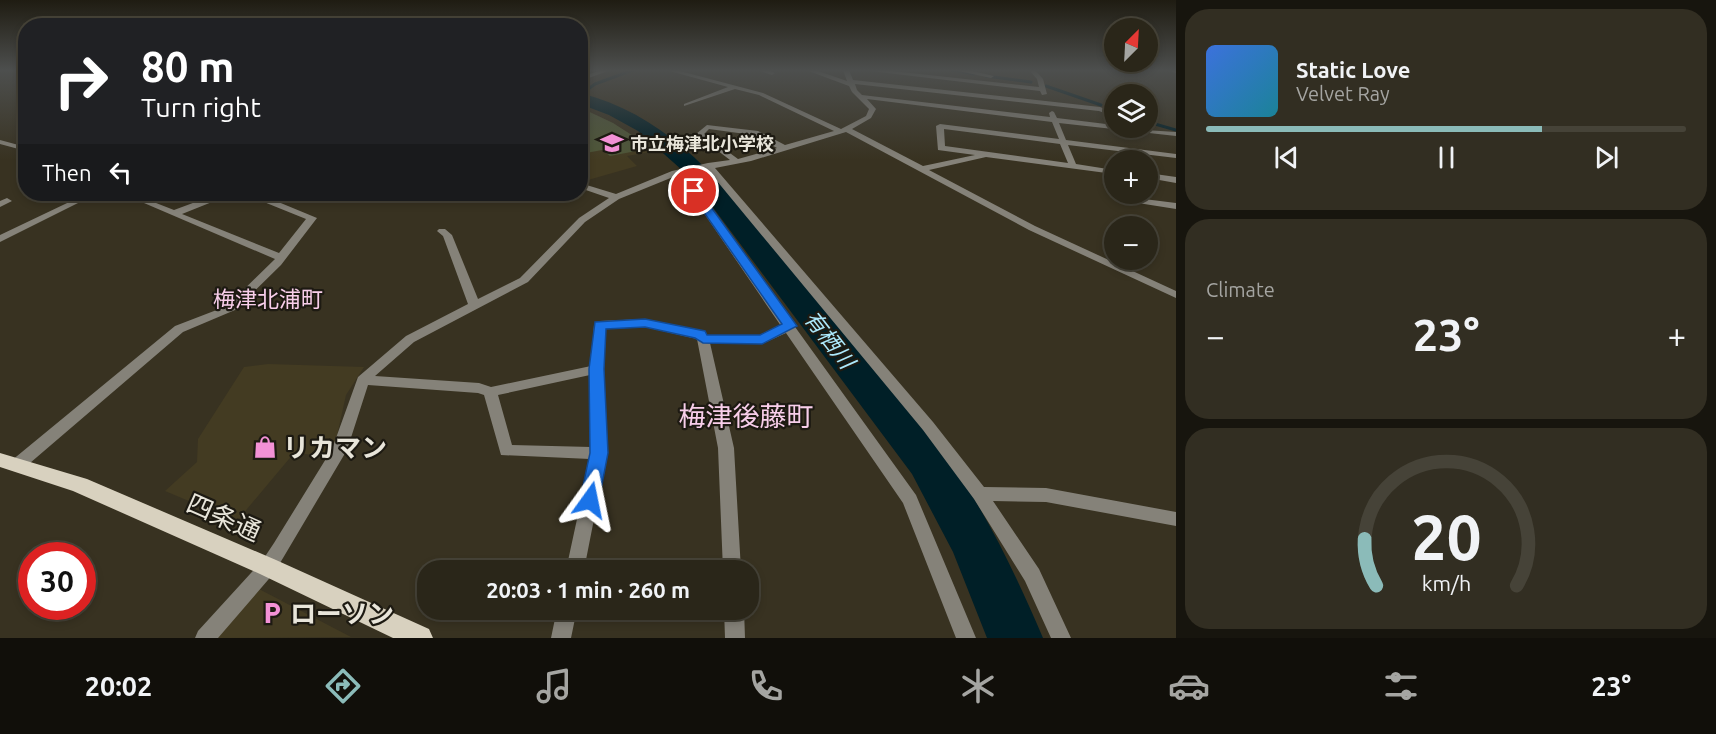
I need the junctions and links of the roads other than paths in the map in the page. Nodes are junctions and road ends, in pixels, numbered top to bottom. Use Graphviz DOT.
graph roads {
  1 [pos="692,100"];
  2 [pos="700,100"];
  3 [pos="775,100"];
  4 [pos="865,100"];
  5 [pos="886,100"];
  6 [pos="1016,100"];
  7 [pos="1046,100"];
  8 [pos="697,101"];
  9 [pos="1047,103"];
  10 [pos="686,105"];
  11 [pos="1104,111"];
  12 [pos="1054,120"];
  13 [pos="1104,126"];
  14 [pos="844,130"];
  15 [pos="1158,132"];
  16 [pos="1176,134"];
  17 [pos="0,142"];
  18 [pos="1063,142"];
  19 [pos="18,147"];
  20 [pos="784,148"];
  21 [pos="983,153"];
  22 [pos="1176,156"];
  23 [pos="735,161"];
  24 [pos="706,166"];
  25 [pos="1072,166"];
  26 [pos="922,169"];
  27 [pos="682,171"];
  28 [pos="1104,171"];
  29 [pos="1158,177"];
  30 [pos="1176,180"];
  31 [pos="588,187"];
  32 [pos="616,196"];
  33 [pos="78,201"];
  34 [pos="145,201"];
  35 [pos="206,201"];
  36 [pos="270,201"];
  37 [pos="1158,203"];
  38 [pos="1176,206"];
  39 [pos="176,213"];
  40 [pos="442,231"];
  41 [pos="0,239"];
  42 [pos="281,258"];
  43 [pos="1174,295"];
  44 [pos="474,305"];
  45 [pos="1176,307"];
  46 [pos="790,326"];
  47 [pos="703,339"];
  48 [pos="597,369"];
  49 [pos="363,380"];
  50 [pos="490,392"];
  51 [pos="599,453"];
  52 [pos="8,463"];
  53 [pos="980,494"];
  54 [pos="1176,519"];
  55 [pos="577,560"];
  56 [pos="732,560"];
  57 [pos="268,567"];
  58 [pos="565,620"];
  59 [pos="734,620"];
  60 [pos="205,638"];
  61 [pos="420,638"];
  62 [pos="561,638"];
  63 [pos="735,638"];
  64 [pos="966,638"];
  65 [pos="1061,638"];
  1 -- 8 [label="street"];
  2 -- 8 [label="street"];
  3 -- 14 [label="street"];
  4 -- 14 [label="street"];
  5 -- 12 [label="street"];
  6 -- 9 [label="street"];
  7 -- 9 [label="street"];
  8 -- 10 [label="street"];
  9 -- 11 [label="street"];
  9 -- 12 [label="street"];
  12 -- 13 [label="street"];
  12 -- 18 [label="street"];
  14 -- 20 [label="street"];
  14 -- 26 [label="street"];
  15 -- 16 [label="street"];
  17 -- 19 [label="street"];
  18 -- 21 [label="street"];
  18 -- 22 [label="street"];
  18 -- 25 [label="street"];
  20 -- 23 [label="street"];
  20 -- 23 [label="street"];
  21 -- 25 [label="street"];
  21 -- 26 [label="street"];
  23 -- 24 [label="street"];
  24 -- 27 [label="street"];
  24 -- 53 [label="street"];
  25 -- 28 [label="street"];
  26 -- 43 [label="street"];
  27 -- 32 [label="street"];
  27 -- 46 [label="street"];
  29 -- 30 [label="street"];
  31 -- 32 [label="street"];
  32 -- 44 [label="street"];
  33 -- 41 [label="street"];
  34 -- 39 [label="street"];
  35 -- 39 [label="street"];
  36 -- 42 [label="street"];
  37 -- 38 [label="street"];
  39 -- 42 [label="street"];
  40 -- 44 [label="street"];
  42 -- 52 [label="street"];
  43 -- 45 [label="street"];
  44 -- 49 [label="street"];
  46 -- 47 [label="street"];
  46 -- 64 [label="street"];
  47 -- 48 [label="street"];
  47 -- 56 [label="street"];
  48 -- 50 [label="street"];
  48 -- 51 [label="street"];
  49 -- 50 [label="street"];
  49 -- 57 [label="street"];
  50 -- 51 [label="street"];
  51 -- 55 [label="street"];
  52 -- 57 [label="main road, 四条通"];
  53 -- 54 [label="street"];
  53 -- 65 [label="street"];
  57 -- 60 [label="street"];
  57 -- 61 [label="main road, 四条通"];
  58 -- 62 [label="street"];
  59 -- 63 [label="street"];
}
